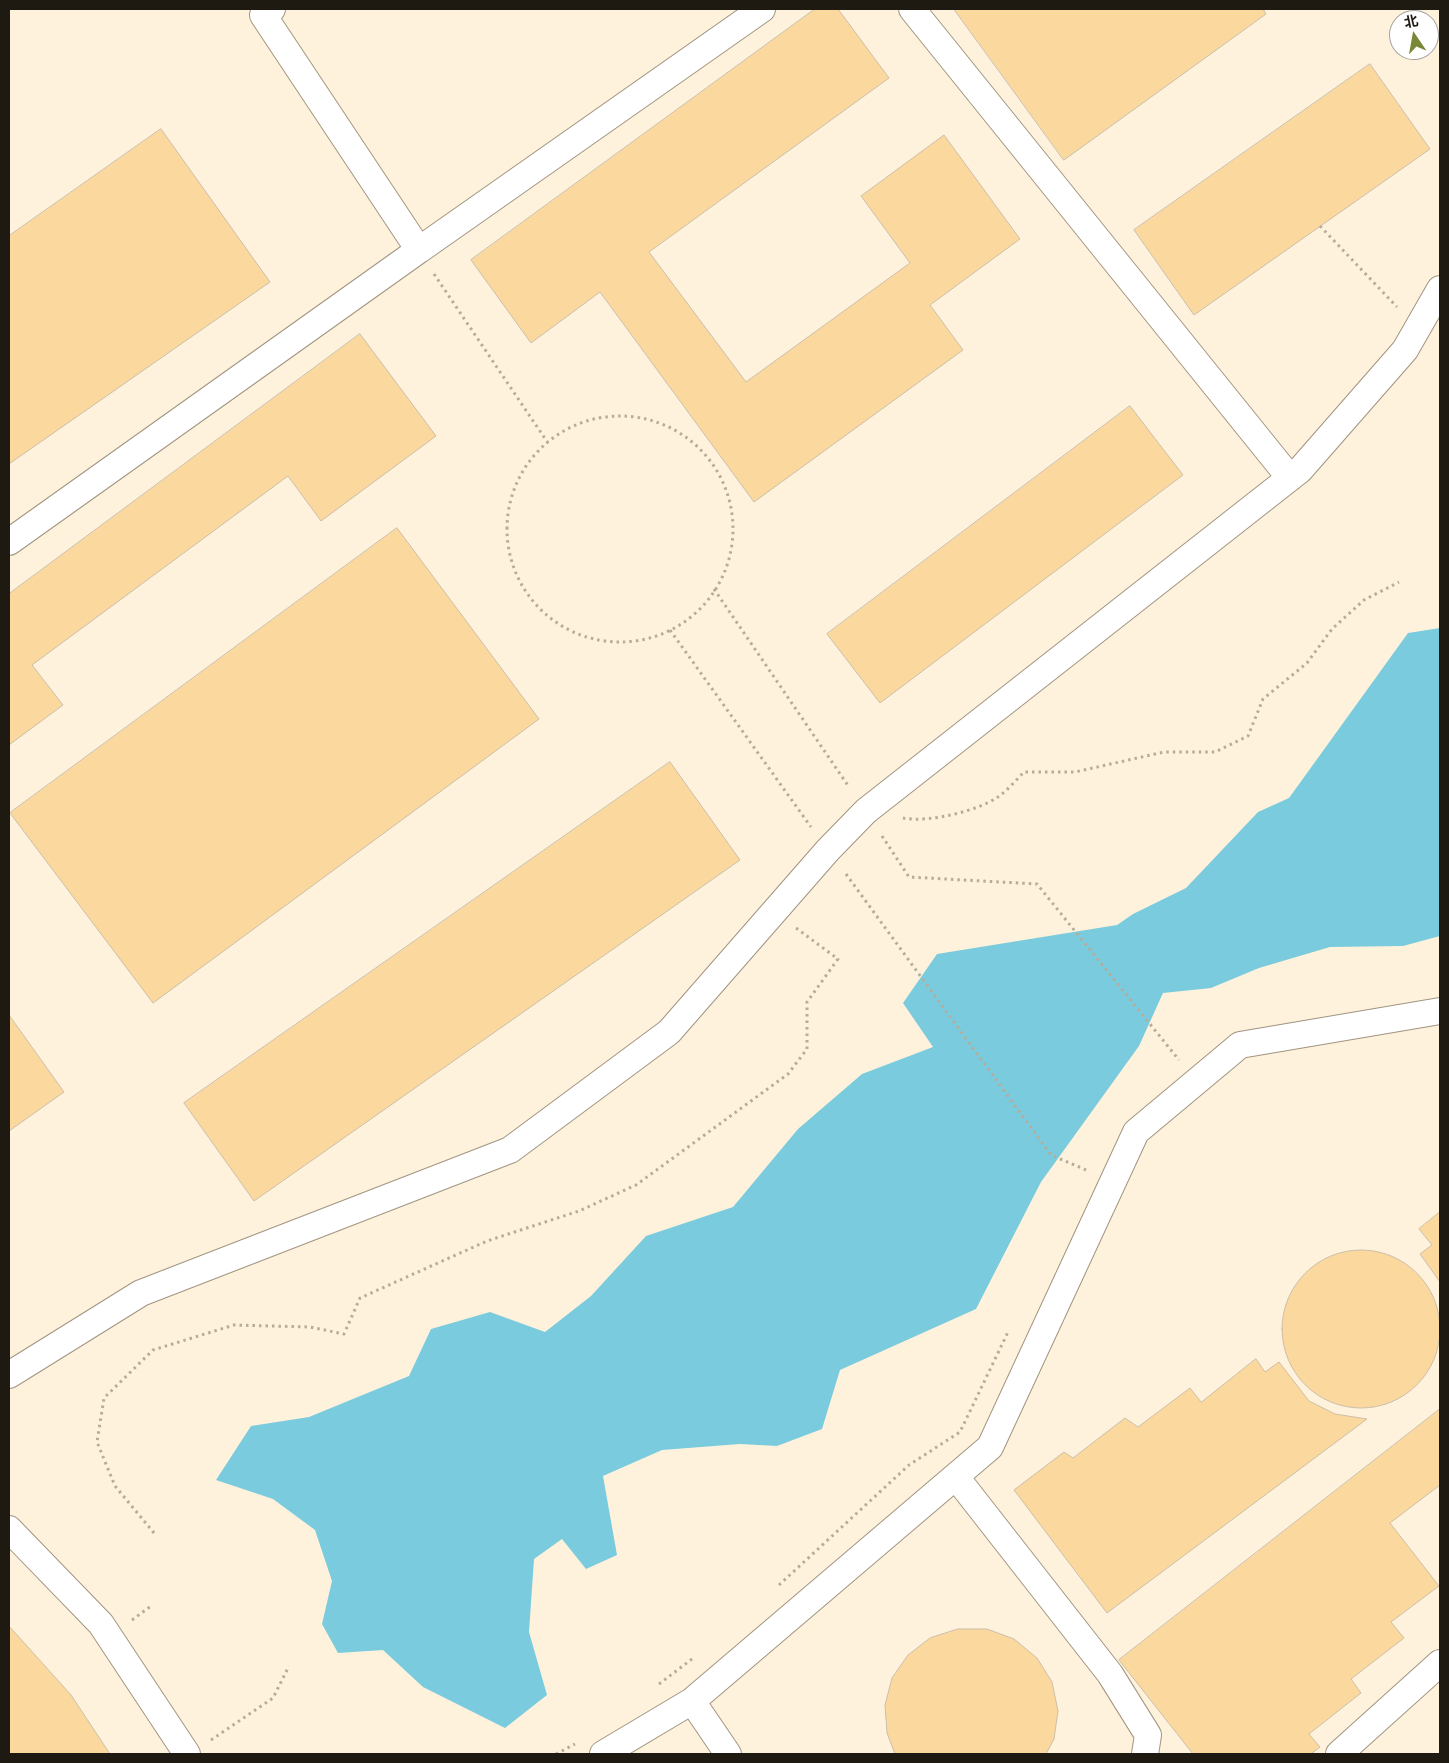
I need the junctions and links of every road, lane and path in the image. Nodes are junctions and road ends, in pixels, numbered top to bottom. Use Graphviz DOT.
graph roads {
  1 [pos="272,9"];
  2 [pos="762,9"];
  3 [pos="912,9"];
  4 [pos="1320,226"];
  5 [pos="419,250"];
  6 [pos="1440,289"];
  7 [pos="1417,329"];
  8 [pos="548,443"];
  9 [pos="1290,478"];
  10 [pos="9,542"];
  11 [pos="1399,582"];
  12 [pos="714,589"];
  13 [pos="670,630"];
  14 [pos="866,811"];
  15 [pos="828,850"];
  16 [pos="777,908"];
  17 [pos="1440,1011"];
  18 [pos="1196,1082"];
  19 [pos="1084,1169"];
  20 [pos="1081,1176"];
  21 [pos="1114,1179"];
  22 [pos="1012,1324"];
  23 [pos="9,1375"];
  24 [pos="956,1477"];
  25 [pos="9,1529"];
  26 [pos="154,1534"];
  27 [pos="772,1592"];
  28 [pos="697,1656"];
  29 [pos="1440,1663"];
  30 [pos="289,1666"];
  31 [pos="658,1685"];
  32 [pos="692,1701"];
  33 [pos="580,1742"];
  34 [pos="187,1754"];
  35 [pos="556,1754"];
  36 [pos="603,1754"];
  37 [pos="728,1754"];
  38 [pos="1145,1754"];
  39 [pos="1339,1754"];
  1 -- 5 [label="street"];
  2 -- 5 [label="street"];
  3 -- 9 [label="street"];
  4 -- 7 [label="path"];
  5 -- 8 [label="path"];
  5 -- 10 [label="street"];
  6 -- 7 [label="street"];
  7 -- 9 [label="street"];
  8 -- 12 [label="path"];
  8 -- 13 [label="path"];
  9 -- 14 [label="street"];
  11 -- 14 [label="path"];
  12 -- 13 [label="path"];
  12 -- 14 [label="path"];
  13 -- 15 [label="path"];
  14 -- 15 [label="street"];
  14 -- 18 [label="path"];
  15 -- 16 [label="street"];
  15 -- 19 [label="path"];
  16 -- 23 [label="street"];
  16 -- 26 [label="path"];
  17 -- 18 [label="street"];
  18 -- 21 [label="street"];
  19 -- 20 [label="path"];
  19 -- 21 [label="path"];
  21 -- 24 [label="street"];
  22 -- 27 [label="path"];
  24 -- 32 [label="street"];
  24 -- 38 [label="street"];
  25 -- 34 [label="street"];
  28 -- 31 [label="path"];
  29 -- 39 [label="street"];
  30 -- 34 [label="path"];
  32 -- 36 [label="street"];
  32 -- 37 [label="street"];
  33 -- 35 [label="path"];
}
